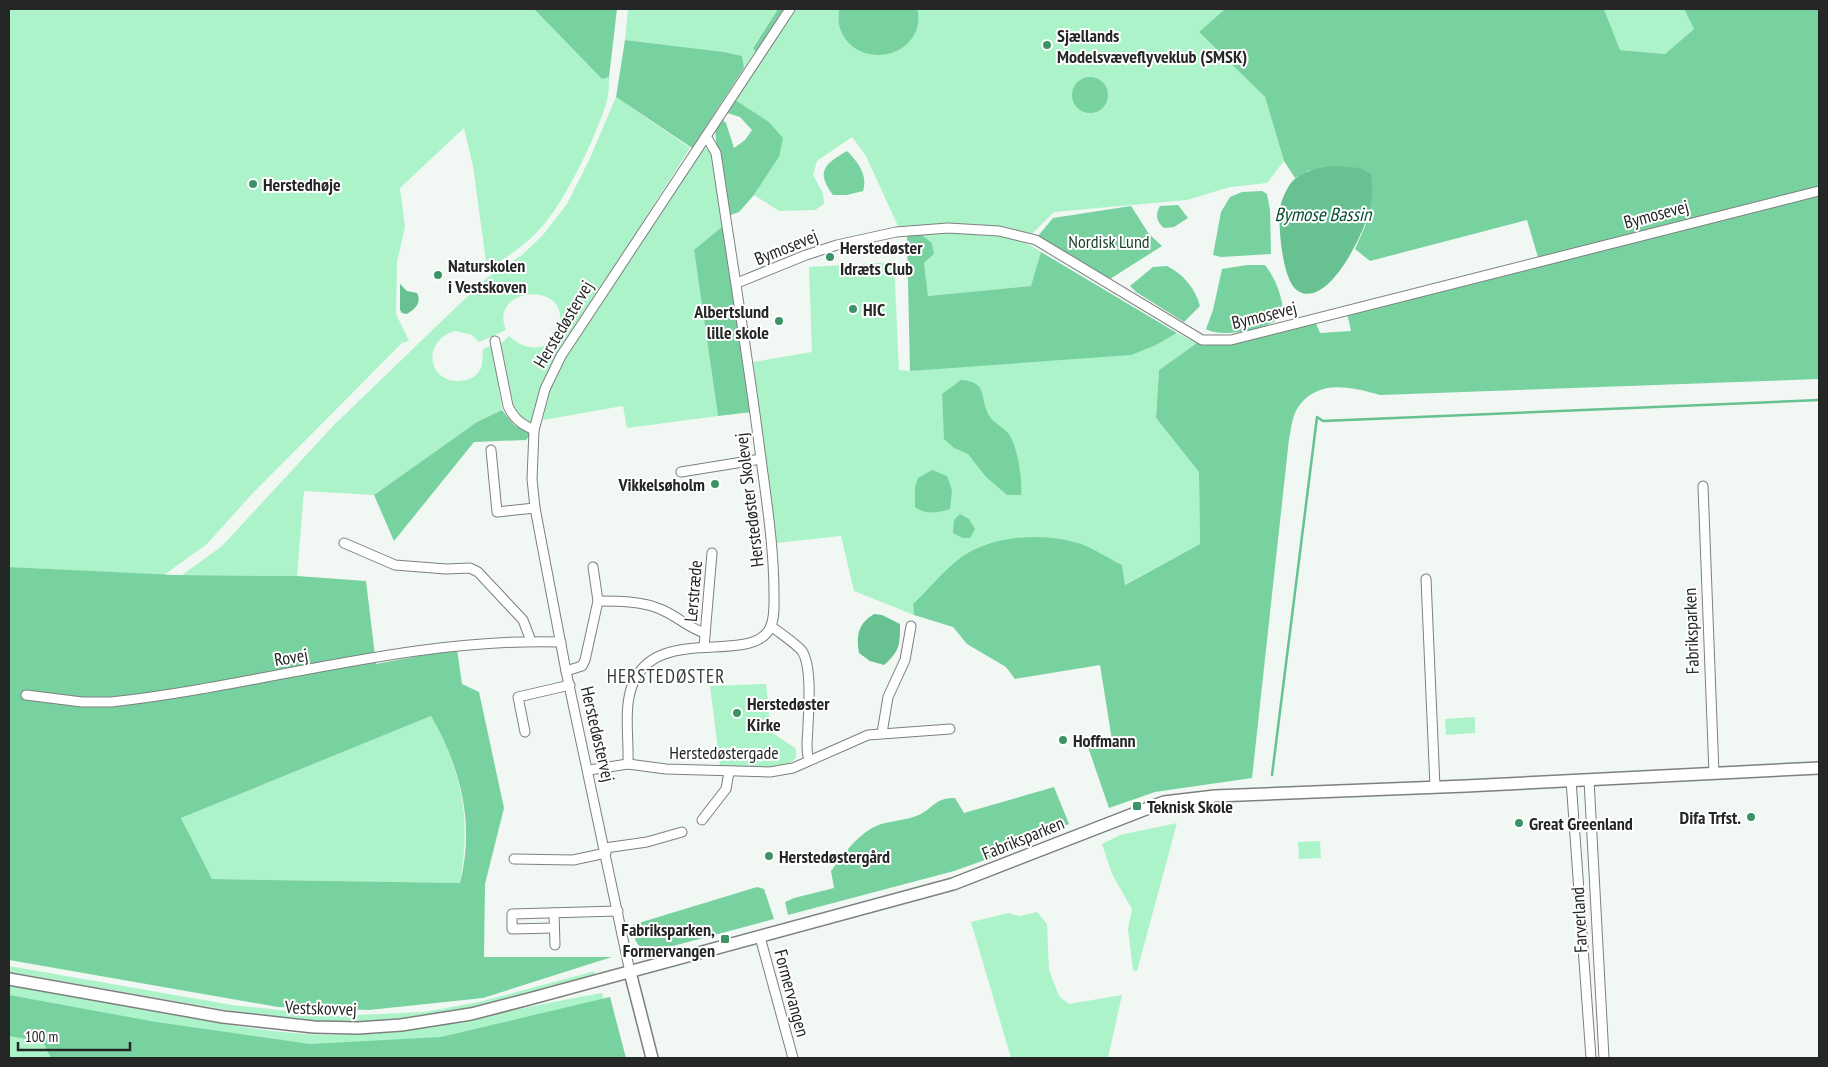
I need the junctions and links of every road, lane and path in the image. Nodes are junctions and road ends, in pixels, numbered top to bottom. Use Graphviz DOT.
graph roads {
  1 [pos="790,9"];
  2 [pos="706,136"];
  3 [pos="1819,191"];
  4 [pos="737,283"];
  5 [pos="495,341"];
  6 [pos="534,430"];
  7 [pos="491,450"];
  8 [pos="761,458"];
  9 [pos="681,472"];
  10 [pos="1704,486"];
  11 [pos="535,508"];
  12 [pos="344,543"];
  13 [pos="712,552"];
  14 [pos="593,567"];
  15 [pos="1426,579"];
  16 [pos="598,600"];
  17 [pos="771,626"];
  18 [pos="910,626"];
  19 [pos="705,633"];
  20 [pos="531,641"];
  21 [pos="561,642"];
  22 [pos="704,647"];
  23 [pos="566,671"];
  24 [pos="570,685"];
  25 [pos="26,695"];
  26 [pos="950,729"];
  27 [pos="525,732"];
  28 [pos="882,733"];
  29 [pos="809,760"];
  30 [pos="628,764"];
  31 [pos="1819,768"];
  32 [pos="589,770"];
  33 [pos="729,772"];
  34 [pos="1714,774"];
  35 [pos="1571,780"];
  36 [pos="1589,780"];
  37 [pos="1435,787"];
  38 [pos="702,820"];
  39 [pos="682,832"];
  40 [pos="605,851"];
  41 [pos="514,859"];
  42 [pos="1595,901"];
  43 [pos="1580,902"];
  44 [pos="618,911"];
  45 [pos="554,913"];
  46 [pos="554,928"];
  47 [pos="760,937"];
  48 [pos="554,944"];
  49 [pos="630,972"];
  50 [pos="9,979"];
  51 [pos="1602,1024"];
  52 [pos="1588,1026"];
  53 [pos="1590,1055"];
  54 [pos="1604,1055"];
  55 [pos="652,1058"];
  56 [pos="793,1058"];
  1 -- 2 [label="street, Herstedøstervej"];
  2 -- 4 [label="street, Herstedøster Skolevej"];
  2 -- 6 [label="street, Herstedøstervej"];
  3 -- 4 [label="street, Bymosevej"];
  4 -- 8 [label="street, Herstedøster Skolevej"];
  5 -- 6 [label="street"];
  6 -- 11 [label="street, Herstedøstervej"];
  7 -- 11 [label="street"];
  8 -- 9 [label="street"];
  8 -- 17 [label="street, Herstedøster Skolevej"];
  10 -- 34 [label="street, Fabriksparken"];
  11 -- 21 [label="street, Herstedøstervej"];
  12 -- 20 [label="street"];
  13 -- 19 [label="street, Lerstræde"];
  14 -- 16 [label="street"];
  15 -- 37 [label="street"];
  16 -- 19 [label="street, Lerstræde"];
  16 -- 23 [label="street"];
  17 -- 22 [label="street"];
  17 -- 29 [label="street"];
  18 -- 28 [label="street"];
  19 -- 22 [label="street, Lerstræde"];
  20 -- 21 [label="street, Rovej"];
  20 -- 25 [label="street, Rovej"];
  21 -- 23 [label="street, Herstedøstervej"];
  22 -- 30 [label="street"];
  23 -- 24 [label="street, Herstedøstervej"];
  24 -- 27 [label="street"];
  24 -- 32 [label="street, Herstedøstervej"];
  26 -- 28 [label="street, Herstedøstergade"];
  28 -- 29 [label="street, Herstedøstergade"];
  29 -- 33 [label="street, Herstedøstergade"];
  30 -- 32 [label="street, Herstedøstergade"];
  30 -- 33 [label="street, Herstedøstergade"];
  31 -- 34 [label="street, Fabriksparken"];
  32 -- 40 [label="street, Herstedøstervej"];
  33 -- 38 [label="street"];
  34 -- 36 [label="street, Fabriksparken"];
  35 -- 36 [label="street, Fabriksparken"];
  35 -- 37 [label="street, Fabriksparken"];
  35 -- 43 [label="street, Farverland"];
  36 -- 42 [label="street, Farverland"];
  37 -- 47 [label="street, Fabriksparken"];
  39 -- 40 [label="street"];
  40 -- 41 [label="street"];
  40 -- 44 [label="street, Herstedøstervej"];
  42 -- 43 [label="street"];
  42 -- 51 [label="street, Farverland"];
  43 -- 52 [label="street, Farverland"];
  44 -- 45 [label="street"];
  44 -- 49 [label="street, Herstedøstervej"];
  45 -- 46 [label="street"];
  45 -- 46 [label="street"];
  46 -- 48 [label="street"];
  47 -- 49 [label="street, Fabriksparken"];
  47 -- 56 [label="street, Formervangen"];
  49 -- 50 [label="street, Vestskovvej"];
  49 -- 55 [label="street, Herstedøstervej"];
  51 -- 52 [label="street"];
  51 -- 54 [label="street, Farverland"];
  52 -- 53 [label="street, Farverland"];
  53 -- 54 [label="street"];
}
